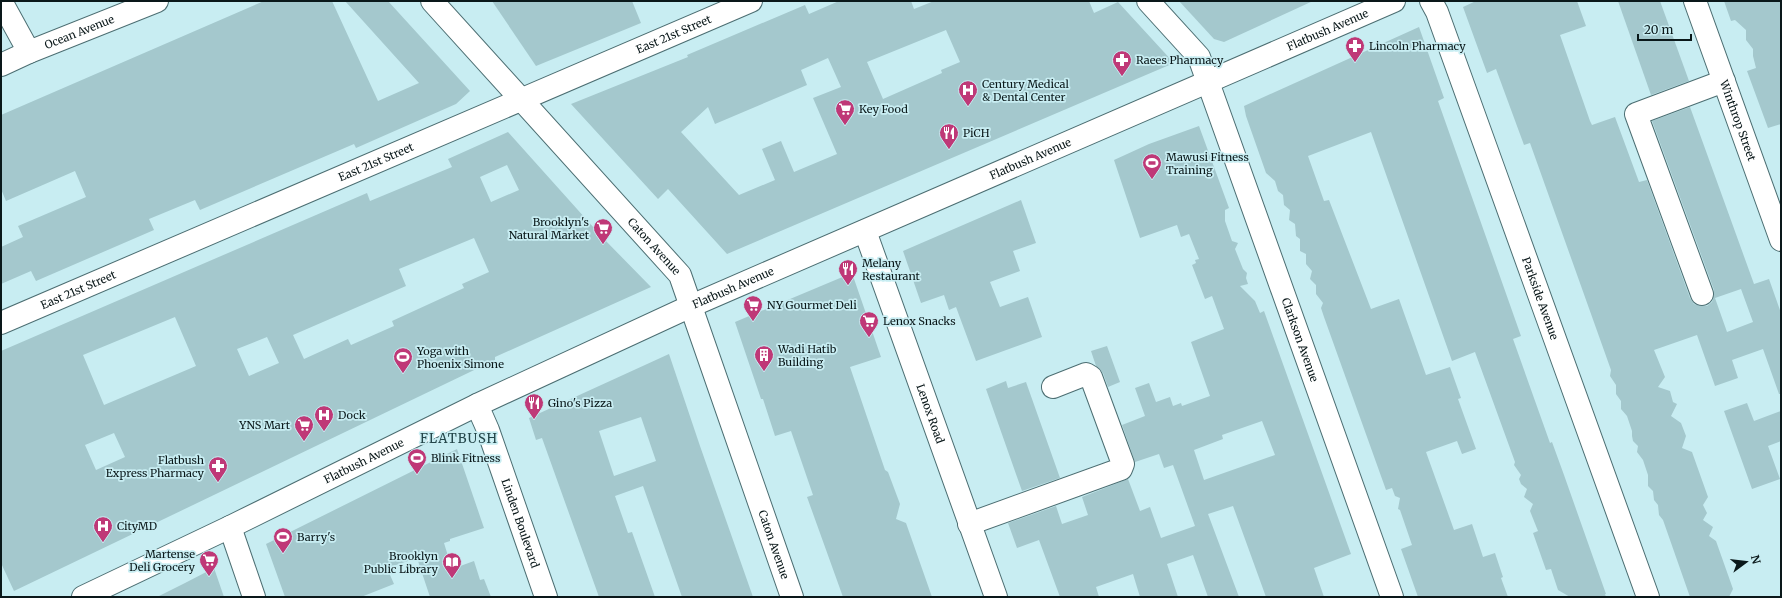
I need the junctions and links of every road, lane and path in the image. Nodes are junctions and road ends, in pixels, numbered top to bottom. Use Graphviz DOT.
graph roads {
  1 [pos="2,1"];
  2 [pos="157,1"];
  3 [pos="432,1"];
  4 [pos="751,1"];
  5 [pos="1148,1"];
  6 [pos="1394,1"];
  7 [pos="1431,1"];
  8 [pos="1695,1"];
  9 [pos="29,52"];
  10 [pos="1,64"];
  11 [pos="1724,80"];
  12 [pos="1209,82"];
  13 [pos="522,99"];
  14 [pos="865,231"];
  15 [pos="1781,240"];
  16 [pos="1702,294"];
  17 [pos="691,306"];
  18 [pos="1,323"];
  19 [pos="1053,387"];
  20 [pos="477,405"];
  21 [pos="970,524"];
  22 [pos="230,527"];
  23 [pos="83,597"];
  24 [pos="254,597"];
  25 [pos="546,597"];
  26 [pos="792,597"];
  27 [pos="996,597"];
  28 [pos="1392,597"];
  29 [pos="1648,597"];
  1 -- 9 [label="main road"];
  2 -- 9 [label="main road, Ocean Avenue"];
  3 -- 13 [label="main road, Caton Avenue"];
  4 -- 13 [label="main road, East 21st Street"];
  5 -- 12 [label="main road, Clarkson Avenue"];
  6 -- 12 [label="main road, Flatbush Avenue"];
  7 -- 29 [label="main road, Parkside Avenue"];
  8 -- 11 [label="main road, Winthrop Street"];
  9 -- 10 [label="main road, Ocean Avenue"];
  11 -- 15 [label="main road, Winthrop Street"];
  11 -- 16 [label="main road"];
  12 -- 14 [label="main road, Flatbush Avenue"];
  12 -- 28 [label="main road, Clarkson Avenue"];
  13 -- 17 [label="main road, Caton Avenue"];
  13 -- 18 [label="main road, East 21st Street"];
  14 -- 17 [label="main road, Flatbush Avenue"];
  14 -- 21 [label="main road, Lenox Road"];
  17 -- 20 [label="main road, Flatbush Avenue"];
  17 -- 26 [label="main road, Caton Avenue"];
  19 -- 21 [label="main road"];
  20 -- 22 [label="main road, Flatbush Avenue"];
  20 -- 25 [label="main road, Linden Boulevard"];
  21 -- 27 [label="main road, Lenox Road"];
  22 -- 23 [label="main road, Flatbush Avenue"];
  22 -- 24 [label="main road"];
}
